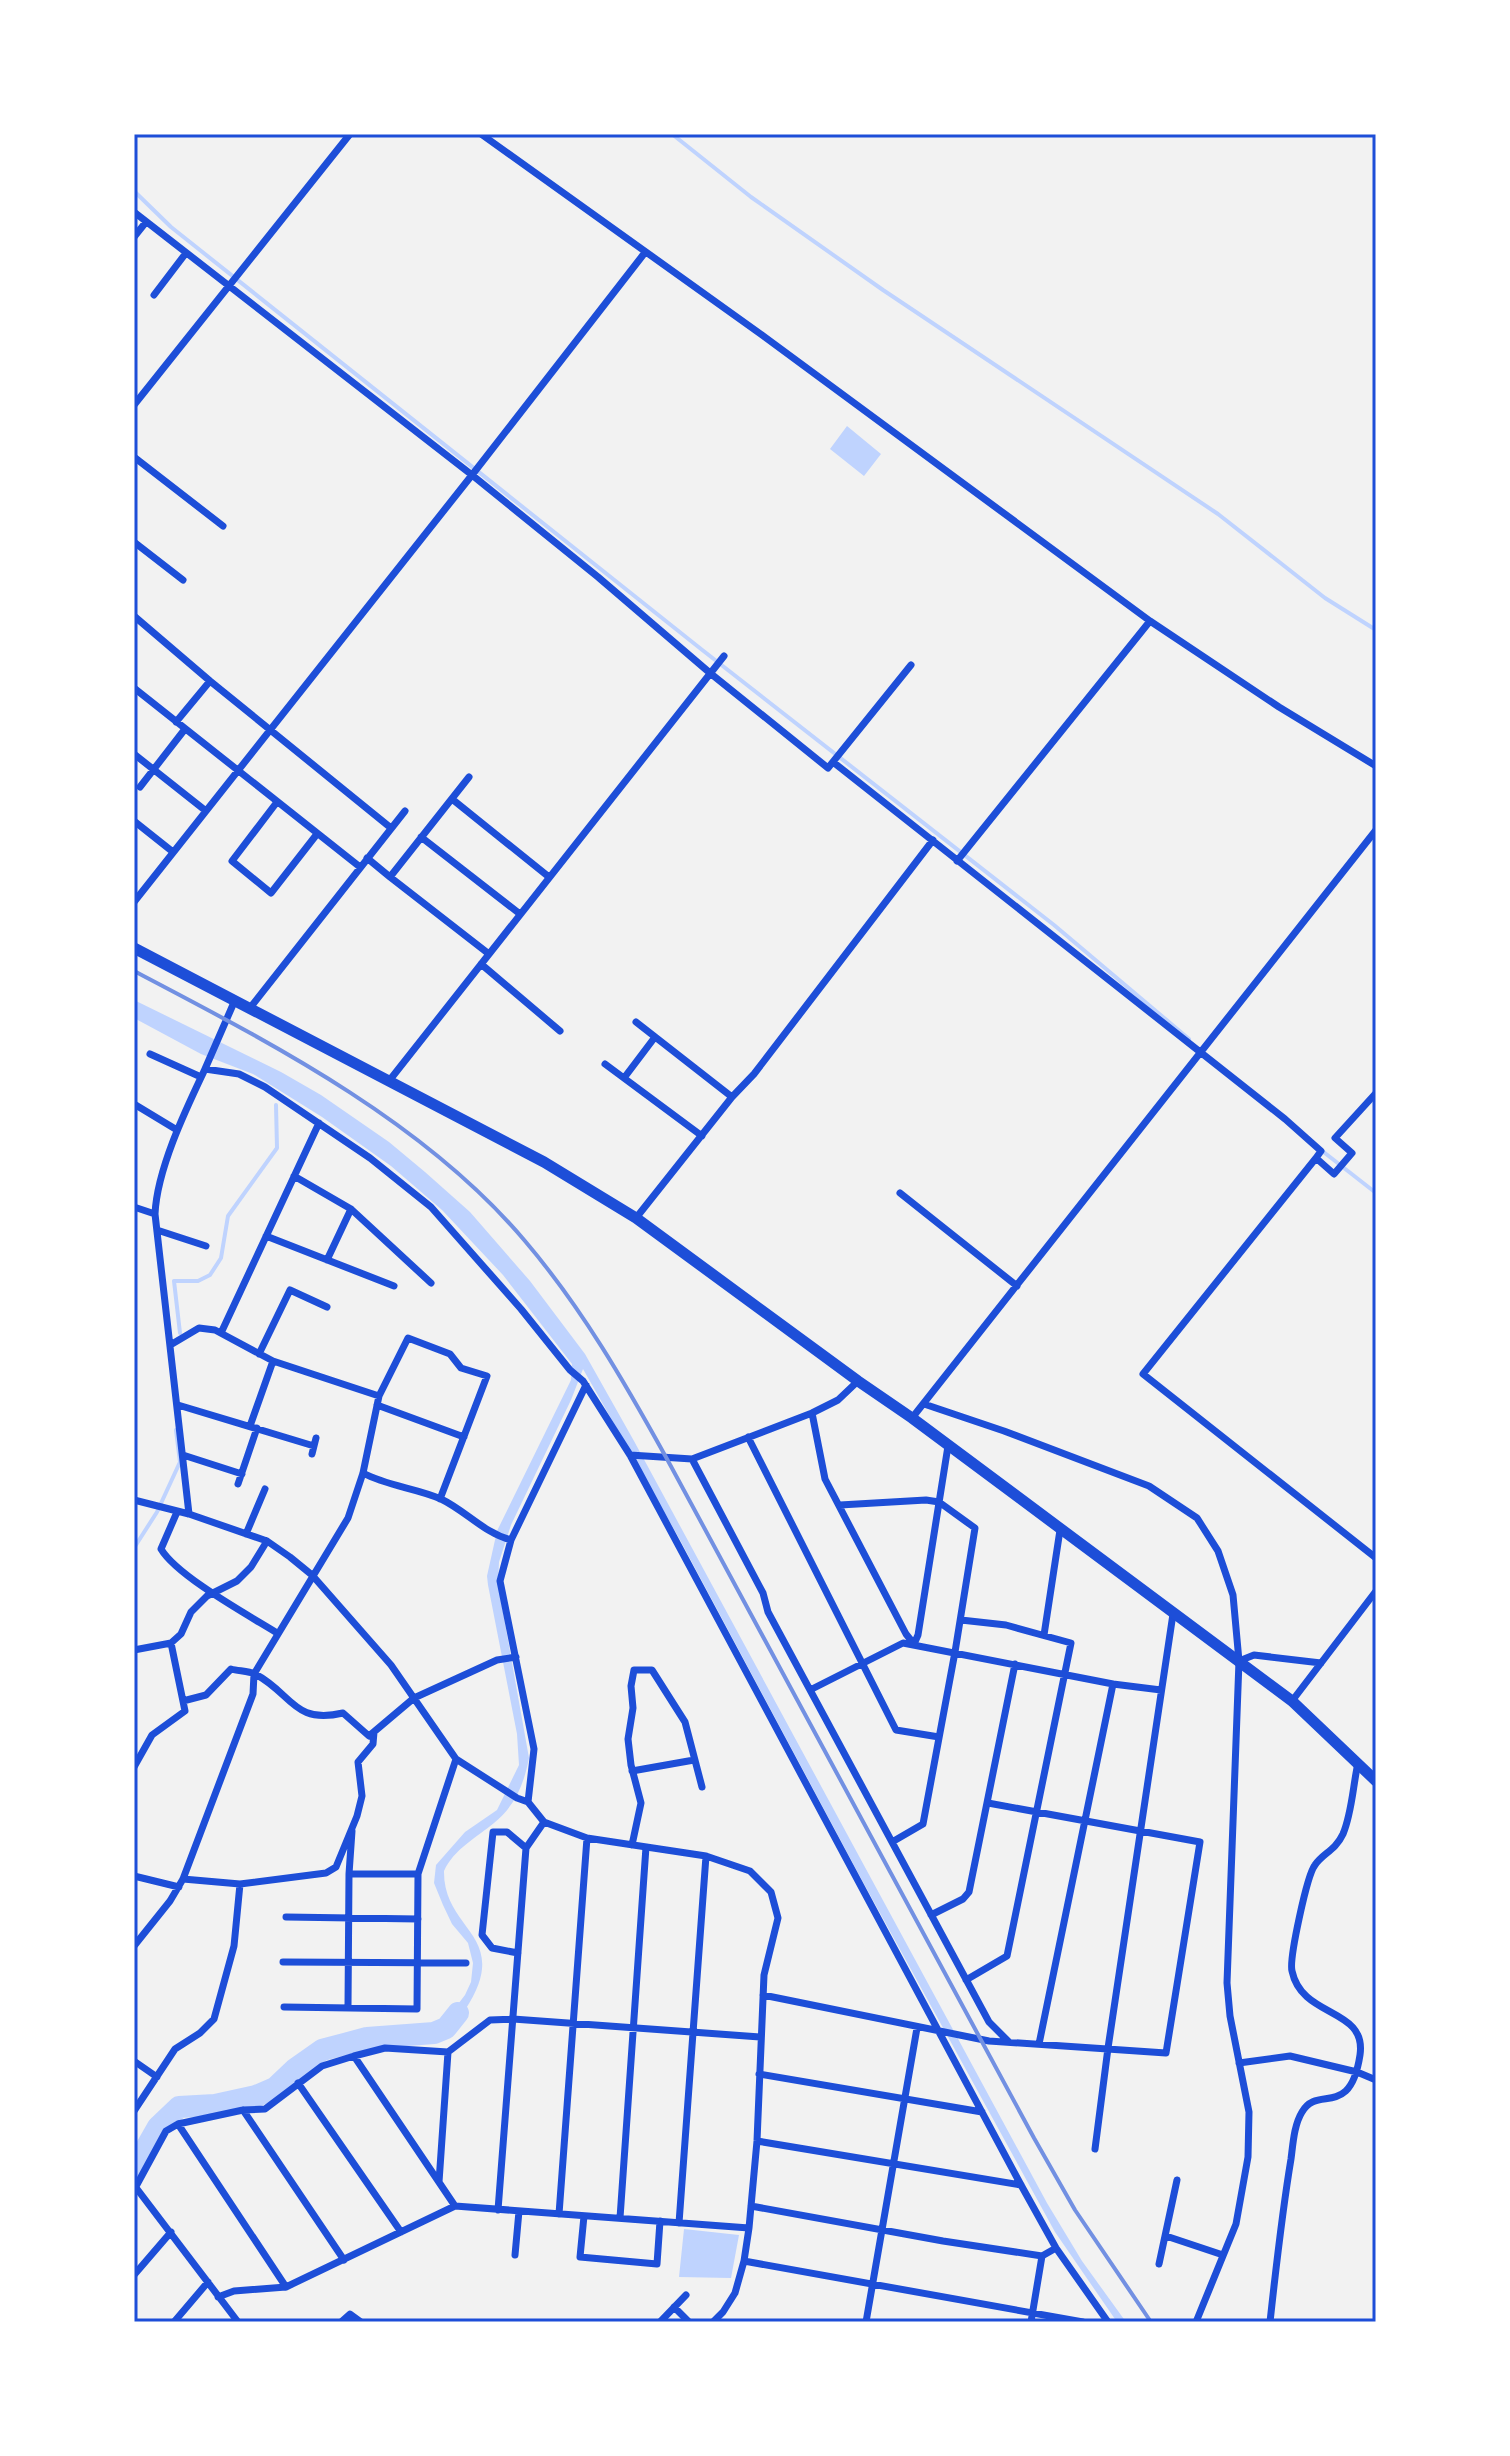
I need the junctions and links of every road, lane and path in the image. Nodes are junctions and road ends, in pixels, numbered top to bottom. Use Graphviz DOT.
graph roads {
  1 [pos="350,134"];
  2 [pos="481,134"];
  3 [pos="134,212"];
  4 [pos="146,222"];
  5 [pos="134,237"];
  6 [pos="186,253"];
  7 [pos="643,255"];
  8 [pos="229,285"];
  9 [pos="154,295"];
  10 [pos="134,405"];
  11 [pos="134,457"];
  12 [pos="472,475"];
  13 [pos="223,526"];
  14 [pos="134,542"];
  15 [pos="183,580"];
  16 [pos="134,616"];
  17 [pos="1150,621"];
  18 [pos="724,656"];
  19 [pos="911,665"];
  20 [pos="712,670"];
  21 [pos="210,681"];
  22 [pos="134,688"];
  23 [pos="176,722"];
  24 [pos="185,729"];
  25 [pos="269,729"];
  26 [pos="134,754"];
  27 [pos="833,762"];
  28 [pos="1376,766"];
  29 [pos="153,769"];
  30 [pos="237,771"];
  31 [pos="469,777"];
  32 [pos="140,787"];
  33 [pos="452,799"];
  34 [pos="277,802"];
  35 [pos="206,811"];
  36 [pos="405,811"];
  37 [pos="134,821"];
  38 [pos="391,828"];
  39 [pos="1376,830"];
  40 [pos="317,834"];
  41 [pos="421,837"];
  42 [pos="933,840"];
  43 [pos="173,852"];
  44 [pos="367,858"];
  45 [pos="957,861"];
  46 [pos="360,867"];
  47 [pos="390,877"];
  48 [pos="549,877"];
  49 [pos="134,902"];
  50 [pos="520,914"];
  51 [pos="134,948"];
  52 [pos="489,954"];
  53 [pos="481,964"];
  54 [pos="235,1000"];
  55 [pos="250,1008"];
  56 [pos="636,1022"];
  57 [pos="560,1031"];
  58 [pos="655,1037"];
  59 [pos="1201,1053"];
  60 [pos="150,1054"];
  61 [pos="605,1064"];
  62 [pos="203,1073"];
  63 [pos="624,1078"];
  64 [pos="389,1081"];
  65 [pos="1376,1093"];
  66 [pos="732,1097"];
  67 [pos="134,1104"];
  68 [pos="319,1123"];
  69 [pos="177,1130"];
  70 [pos="702,1136"];
  71 [pos="1316,1158"];
  72 [pos="294,1176"];
  73 [pos="900,1193"];
  74 [pos="134,1207"];
  75 [pos="351,1209"];
  76 [pos="155,1214"];
  77 [pos="636,1218"];
  78 [pos="157,1230"];
  79 [pos="266,1236"];
  80 [pos="206,1246"];
  81 [pos="327,1260"];
  82 [pos="431,1283"];
  83 [pos="394,1286"];
  84 [pos="1017,1286"];
  85 [pos="327,1307"];
  86 [pos="221,1333"];
  87 [pos="172,1344"];
  88 [pos="259,1354"];
  89 [pos="273,1361"];
  90 [pos="858,1381"];
  91 [pos="585,1383"];
  92 [pos="379,1396"];
  93 [pos="924,1404"];
  94 [pos="178,1405"];
  95 [pos="377,1405"];
  96 [pos="812,1413"];
  97 [pos="912,1418"];
  98 [pos="253,1427"];
  99 [pos="464,1437"];
  100 [pos="748,1437"];
  101 [pos="314,1446"];
  102 [pos="948,1446"];
  103 [pos="183,1455"];
  104 [pos="632,1456"];
  105 [pos="692,1459"];
  106 [pos="363,1473"];
  107 [pos="242,1474"];
  108 [pos="238,1484"];
  109 [pos="265,1489"];
  110 [pos="440,1499"];
  111 [pos="134,1500"];
  112 [pos="939,1502"];
  113 [pos="840,1505"];
  114 [pos="177,1512"];
  115 [pos="189,1514"];
  116 [pos="1060,1530"];
  117 [pos="246,1534"];
  118 [pos="509,1540"];
  119 [pos="267,1541"];
  120 [pos="1376,1558"];
  121 [pos="312,1575"];
  122 [pos="1376,1591"];
  123 [pos="213,1593"];
  124 [pos="1173,1614"];
  125 [pos="961,1620"];
  126 [pos="277,1633"];
  127 [pos="1044,1635"];
  128 [pos="171,1643"];
  129 [pos="914,1644"];
  130 [pos="134,1650"];
  131 [pos="955,1652"];
  132 [pos="516,1657"];
  133 [pos="1239,1661"];
  134 [pos="1321,1663"];
  135 [pos="862,1664"];
  136 [pos="1015,1664"];
  137 [pos="254,1674"];
  138 [pos="1066,1674"];
  139 [pos="1113,1684"];
  140 [pos="810,1690"];
  141 [pos="1161,1690"];
  142 [pos="414,1698"];
  143 [pos="183,1701"];
  144 [pos="1292,1701"];
  145 [pos="374,1732"];
  146 [pos="939,1737"];
  147 [pos="456,1759"];
  148 [pos="694,1760"];
  149 [pos="1358,1763"];
  150 [pos="134,1767"];
  151 [pos="632,1771"];
  152 [pos="1376,1781"];
  153 [pos="702,1787"];
  154 [pos="528,1802"];
  155 [pos="988,1803"];
  156 [pos="1036,1812"];
  157 [pos="1085,1821"];
  158 [pos="544,1822"];
  159 [pos="353,1825"];
  160 [pos="1140,1831"];
  161 [pos="587,1838"];
  162 [pos="892,1842"];
  163 [pos="632,1845"];
  164 [pos="646,1847"];
  165 [pos="526,1848"];
  166 [pos="706,1856"];
  167 [pos="349,1874"];
  168 [pos="418,1874"];
  169 [pos="134,1876"];
  170 [pos="181,1883"];
  171 [pos="240,1884"];
  172 [pos="931,1915"];
  173 [pos="286,1917"];
  174 [pos="349,1917"];
  175 [pos="418,1919"];
  176 [pos="134,1946"];
  177 [pos="518,1953"];
  178 [pos="283,1962"];
  179 [pos="349,1962"];
  180 [pos="418,1963"];
  181 [pos="466,1963"];
  182 [pos="966,1980"];
  183 [pos="763,1995"];
  184 [pos="348,2006"];
  185 [pos="284,2007"];
  186 [pos="513,2019"];
  187 [pos="573,2023"];
  188 [pos="633,2028"];
  189 [pos="917,2028"];
  190 [pos="694,2032"];
  191 [pos="942,2033"];
  192 [pos="760,2037"];
  193 [pos="1009,2042"];
  194 [pos="1039,2044"];
  195 [pos="1108,2048"];
  196 [pos="448,2052"];
  197 [pos="354,2056"];
  198 [pos="134,2061"];
  199 [pos="1239,2063"];
  200 [pos="1357,2072"];
  201 [pos="759,2074"];
  202 [pos="157,2077"];
  203 [pos="1376,2080"];
  204 [pos="298,2083"];
  205 [pos="905,2099"];
  206 [pos="243,2110"];
  207 [pos="134,2111"];
  208 [pos="982,2112"];
  209 [pos="178,2124"];
  210 [pos="757,2141"];
  211 [pos="1095,2149"];
  212 [pos="894,2163"];
  213 [pos="1177,2180"];
  214 [pos="439,2182"];
  215 [pos="1021,2185"];
  216 [pos="135,2187"];
  217 [pos="455,2206"];
  218 [pos="751,2206"];
  219 [pos="498,2210"];
  220 [pos="519,2211"];
  221 [pos="559,2214"];
  222 [pos="584,2216"];
  223 [pos="620,2218"];
  224 [pos="660,2221"];
  225 [pos="679,2223"];
  226 [pos="749,2228"];
  227 [pos="882,2229"];
  228 [pos="171,2232"];
  229 [pos="401,2232"];
  230 [pos="1166,2236"];
  231 [pos="1056,2248"];
  232 [pos="515,2255"];
  233 [pos="1223,2255"];
  234 [pos="1042,2256"];
  235 [pos="344,2260"];
  236 [pos="744,2261"];
  237 [pos="1159,2264"];
  238 [pos="134,2275"];
  239 [pos="208,2282"];
  240 [pos="873,2285"];
  241 [pos="286,2287"];
  242 [pos="686,2295"];
  243 [pos="218,2297"];
  244 [pos="674,2307"];
  245 [pos="1032,2318"];
  246 [pos="232,2320"];
  247 [pos="174,2322"];
  248 [pos="341,2322"];
  249 [pos="361,2322"];
  250 [pos="660,2322"];
  251 [pos="689,2322"];
  252 [pos="713,2322"];
  253 [pos="866,2322"];
  254 [pos="1083,2322"];
  255 [pos="1108,2322"];
  256 [pos="1196,2322"];
  257 [pos="1270,2322"];
  1 -- 8 [label="street"];
  2 -- 17 [label="street"];
  3 -- 4 [label="street"];
  4 -- 5 [label="street"];
  4 -- 6 [label="street"];
  6 -- 8 [label="street"];
  6 -- 9 [label="street"];
  7 -- 12 [label="street"];
  8 -- 10 [label="street"];
  8 -- 12 [label="street"];
  11 -- 13 [label="street"];
  12 -- 20 [label="street"];
  12 -- 25 [label="street"];
  14 -- 15 [label="street"];
  16 -- 21 [label="street"];
  17 -- 28 [label="street"];
  17 -- 45 [label="street"];
  18 -- 20 [label="street"];
  19 -- 27 [label="street"];
  20 -- 27 [label="street"];
  20 -- 48 [label="street"];
  21 -- 23 [label="street"];
  21 -- 25 [label="street"];
  22 -- 23 [label="street"];
  23 -- 24 [label="street"];
  24 -- 29 [label="street"];
  24 -- 30 [label="street"];
  25 -- 30 [label="street"];
  25 -- 38 [label="street"];
  26 -- 29 [label="street"];
  27 -- 42 [label="street"];
  29 -- 32 [label="street"];
  29 -- 35 [label="street"];
  30 -- 34 [label="street"];
  30 -- 35 [label="street"];
  31 -- 33 [label="street"];
  33 -- 41 [label="street"];
  33 -- 48 [label="street"];
  34 -- 40 [label="street"];
  34 -- 40 [label="street"];
  35 -- 43 [label="street"];
  36 -- 38 [label="street"];
  37 -- 43 [label="street"];
  38 -- 44 [label="street"];
  39 -- 59 [label="street"];
  40 -- 46 [label="street"];
  41 -- 47 [label="street"];
  41 -- 50 [label="street"];
  42 -- 45 [label="street"];
  42 -- 66 [label="street"];
  43 -- 49 [label="street"];
  44 -- 46 [label="street"];
  44 -- 47 [label="street"];
  45 -- 59 [label="street"];
  46 -- 55 [label="street"];
  47 -- 52 [label="street"];
  48 -- 50 [label="street"];
  50 -- 52 [label="street"];
  51 -- 54 [label="main road"];
  52 -- 53 [label="street"];
  53 -- 57 [label="street"];
  53 -- 64 [label="street"];
  54 -- 55 [label="main road"];
  54 -- 62 [label="street"];
  55 -- 64 [label="main road"];
  56 -- 58 [label="street"];
  58 -- 63 [label="street"];
  58 -- 66 [label="street"];
  59 -- 71 [label="street"];
  59 -- 84 [label="street"];
  60 -- 62 [label="street"];
  61 -- 63 [label="street"];
  62 -- 68 [label="street"];
  62 -- 69 [label="street"];
  63 -- 70 [label="street"];
  64 -- 77 [label="main road"];
  65 -- 71 [label="street"];
  66 -- 70 [label="street"];
  67 -- 69 [label="street"];
  68 -- 72 [label="street"];
  68 -- 91 [label="street"];
  69 -- 76 [label="street"];
  70 -- 77 [label="street"];
  71 -- 120 [label="street"];
  72 -- 75 [label="street"];
  72 -- 79 [label="street"];
  73 -- 84 [label="street"];
  74 -- 76 [label="street"];
  75 -- 81 [label="street"];
  75 -- 82 [label="street"];
  76 -- 78 [label="street"];
  77 -- 90 [label="main road"];
  78 -- 80 [label="street"];
  78 -- 87 [label="street"];
  79 -- 81 [label="street"];
  79 -- 86 [label="street"];
  81 -- 83 [label="street"];
  84 -- 93 [label="street"];
  85 -- 88 [label="street"];
  86 -- 87 [label="street"];
  86 -- 88 [label="street"];
  87 -- 94 [label="street"];
  88 -- 89 [label="street"];
  89 -- 92 [label="street"];
  89 -- 98 [label="street"];
  90 -- 96 [label="street"];
  90 -- 97 [label="main road"];
  91 -- 104 [label="street"];
  91 -- 118 [label="street"];
  92 -- 95 [label="street"];
  92 -- 99 [label="street"];
  93 -- 97 [label="street"];
  93 -- 133 [label="street"];
  94 -- 98 [label="street"];
  94 -- 103 [label="street"];
  95 -- 99 [label="street"];
  95 -- 106 [label="street"];
  96 -- 100 [label="street"];
  96 -- 113 [label="street"];
  97 -- 102 [label="main road"];
  98 -- 101 [label="street"];
  98 -- 107 [label="street"];
  99 -- 110 [label="street"];
  100 -- 105 [label="street"];
  100 -- 135 [label="street"];
  102 -- 112 [label="street"];
  102 -- 116 [label="main road"];
  103 -- 107 [label="street"];
  103 -- 115 [label="street"];
  104 -- 105 [label="street"];
  104 -- 191 [label="street"];
  105 -- 140 [label="street"];
  106 -- 110 [label="street"];
  106 -- 121 [label="street"];
  107 -- 108 [label="street"];
  109 -- 117 [label="street"];
  110 -- 118 [label="street"];
  111 -- 114 [label="street"];
  112 -- 113 [label="street"];
  112 -- 125 [label="street"];
  112 -- 129 [label="street"];
  113 -- 129 [label="street"];
  114 -- 115 [label="street"];
  114 -- 123 [label="street"];
  115 -- 117 [label="street"];
  116 -- 124 [label="main road"];
  116 -- 127 [label="street"];
  117 -- 119 [label="street"];
  118 -- 132 [label="street"];
  119 -- 121 [label="street"];
  119 -- 123 [label="street"];
  121 -- 126 [label="street"];
  121 -- 142 [label="street"];
  122 -- 134 [label="street"];
  123 -- 126 [label="street"];
  123 -- 128 [label="street"];
  124 -- 133 [label="main road"];
  124 -- 141 [label="street"];
  125 -- 127 [label="street"];
  125 -- 131 [label="street"];
  126 -- 137 [label="street"];
  127 -- 138 [label="street"];
  128 -- 130 [label="street"];
  128 -- 143 [label="street"];
  129 -- 131 [label="street"];
  129 -- 135 [label="street"];
  131 -- 136 [label="street"];
  131 -- 146 [label="street"];
  132 -- 142 [label="street"];
  132 -- 154 [label="street"];
  133 -- 134 [label="street"];
  133 -- 144 [label="main road"];
  133 -- 199 [label="street"];
  134 -- 144 [label="street"];
  135 -- 140 [label="street"];
  135 -- 146 [label="street"];
  136 -- 138 [label="street"];
  136 -- 155 [label="street"];
  137 -- 143 [label="street"];
  137 -- 145 [label="street"];
  137 -- 170 [label="street"];
  138 -- 139 [label="street"];
  138 -- 156 [label="street"];
  139 -- 141 [label="street"];
  139 -- 157 [label="street"];
  140 -- 162 [label="street"];
  141 -- 160 [label="street"];
  142 -- 145 [label="street"];
  142 -- 147 [label="street"];
  143 -- 150 [label="street"];
  144 -- 149 [label="main road"];
  145 -- 159 [label="street"];
  146 -- 162 [label="street"];
  147 -- 154 [label="street"];
  147 -- 168 [label="street"];
  148 -- 151 [label="street"];
  148 -- 151 [label="street"];
  148 -- 153 [label="street"];
  149 -- 152 [label="main road"];
  149 -- 200 [label="street"];
  151 -- 163 [label="street"];
  154 -- 158 [label="street"];
  155 -- 156 [label="street"];
  155 -- 172 [label="street"];
  156 -- 157 [label="street"];
  156 -- 182 [label="street"];
  157 -- 160 [label="street"];
  157 -- 194 [label="street"];
  158 -- 161 [label="street"];
  158 -- 165 [label="street"];
  159 -- 167 [label="street"];
  159 -- 171 [label="street"];
  160 -- 195 [label="street"];
  160 -- 195 [label="street"];
  161 -- 163 [label="street"];
  161 -- 187 [label="street"];
  162 -- 172 [label="street"];
  163 -- 164 [label="street"];
  164 -- 166 [label="street"];
  164 -- 188 [label="street"];
  165 -- 177 [label="street"];
  165 -- 177 [label="street"];
  166 -- 183 [label="street"];
  166 -- 190 [label="street"];
  167 -- 168 [label="street"];
  167 -- 174 [label="street"];
  168 -- 175 [label="street"];
  169 -- 170 [label="street"];
  170 -- 171 [label="street"];
  170 -- 176 [label="street"];
  171 -- 202 [label="street"];
  172 -- 182 [label="street"];
  173 -- 174 [label="street"];
  174 -- 175 [label="street"];
  174 -- 179 [label="street"];
  175 -- 180 [label="street"];
  177 -- 186 [label="street"];
  178 -- 179 [label="street"];
  179 -- 180 [label="street"];
  179 -- 184 [label="street"];
  180 -- 181 [label="street"];
  180 -- 184 [label="street"];
  182 -- 193 [label="street"];
  183 -- 189 [label="street"];
  183 -- 192 [label="street"];
  184 -- 185 [label="street"];
  186 -- 187 [label="street"];
  186 -- 196 [label="street"];
  186 -- 219 [label="street"];
  187 -- 188 [label="street"];
  187 -- 221 [label="street"];
  188 -- 190 [label="street"];
  188 -- 223 [label="street"];
  189 -- 191 [label="street"];
  189 -- 205 [label="street"];
  190 -- 192 [label="street"];
  190 -- 225 [label="street"];
  191 -- 193 [label="street"];
  191 -- 208 [label="street"];
  192 -- 201 [label="street"];
  193 -- 194 [label="street"];
  194 -- 195 [label="street"];
  195 -- 211 [label="street"];
  196 -- 197 [label="street"];
  196 -- 214 [label="street"];
  197 -- 204 [label="street"];
  197 -- 214 [label="street"];
  198 -- 202 [label="street"];
  199 -- 200 [label="street"];
  199 -- 233 [label="street"];
  200 -- 203 [label="street"];
  200 -- 257 [label="street"];
  201 -- 205 [label="street"];
  201 -- 210 [label="street"];
  202 -- 207 [label="street"];
  204 -- 206 [label="street"];
  204 -- 229 [label="street"];
  205 -- 208 [label="street"];
  205 -- 212 [label="street"];
  206 -- 209 [label="street"];
  206 -- 235 [label="street"];
  208 -- 215 [label="street"];
  209 -- 216 [label="street"];
  209 -- 241 [label="street"];
  210 -- 212 [label="street"];
  210 -- 218 [label="street"];
  212 -- 215 [label="street"];
  212 -- 227 [label="street"];
  213 -- 230 [label="street"];
  214 -- 217 [label="street"];
  215 -- 231 [label="street"];
  216 -- 228 [label="street"];
  217 -- 219 [label="street"];
  217 -- 229 [label="street"];
  218 -- 226 [label="street"];
  218 -- 227 [label="street"];
  219 -- 220 [label="street"];
  220 -- 221 [label="street"];
  220 -- 232 [label="street"];
  221 -- 222 [label="street"];
  222 -- 223 [label="street"];
  222 -- 224 [label="street"];
  223 -- 224 [label="street"];
  224 -- 225 [label="street"];
  225 -- 226 [label="street"];
  226 -- 236 [label="street"];
  227 -- 234 [label="street"];
  227 -- 240 [label="street"];
  228 -- 238 [label="street"];
  228 -- 239 [label="street"];
  229 -- 235 [label="street"];
  230 -- 233 [label="street"];
  230 -- 237 [label="street"];
  231 -- 234 [label="street"];
  231 -- 255 [label="street"];
  233 -- 256 [label="street"];
  234 -- 245 [label="street"];
  235 -- 241 [label="street"];
  236 -- 240 [label="street"];
  236 -- 252 [label="street"];
  239 -- 243 [label="street"];
  239 -- 247 [label="street"];
  240 -- 245 [label="street"];
  240 -- 253 [label="street"];
  241 -- 243 [label="street"];
  242 -- 244 [label="street"];
  243 -- 246 [label="street"];
  244 -- 250 [label="street"];
  244 -- 251 [label="street"];
  245 -- 254 [label="street"];
  248 -- 249 [label="street"];
}
